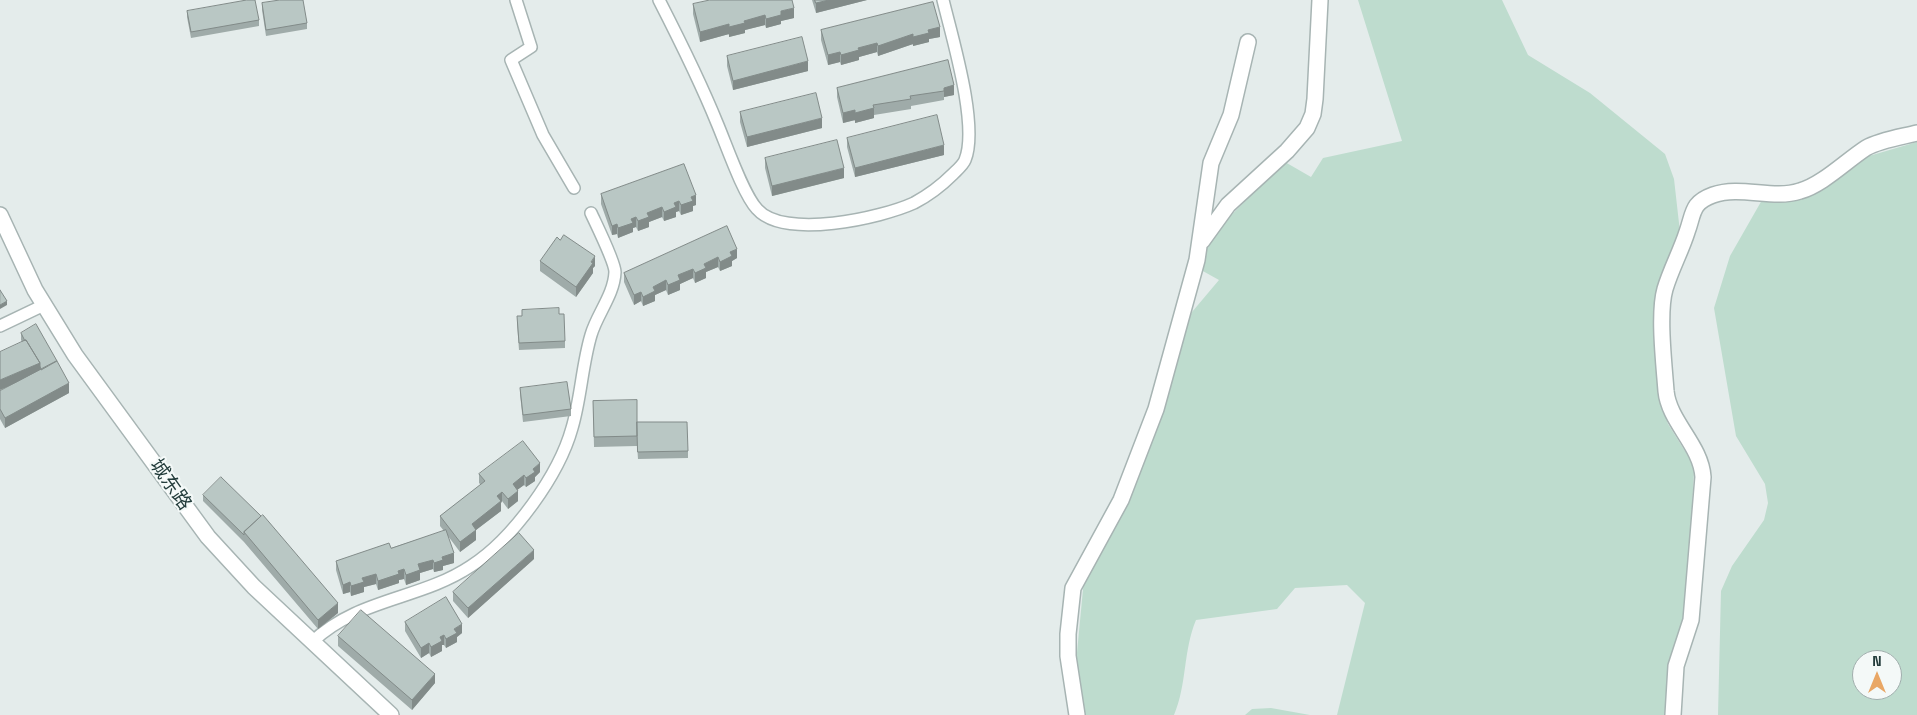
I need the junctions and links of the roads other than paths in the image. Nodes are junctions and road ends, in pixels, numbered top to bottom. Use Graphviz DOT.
graph roads {
  1 [pos="516,0"];
  2 [pos="659,0"];
  3 [pos="943,0"];
  4 [pos="1320,0"];
  5 [pos="1248,42"];
  6 [pos="1917,133"];
  7 [pos="574,188"];
  8 [pos="591,212"];
  9 [pos="0,215"];
  10 [pos="1200,244"];
  11 [pos="44,305"];
  12 [pos="0,326"];
  13 [pos="312,642"];
  14 [pos="391,715"];
  15 [pos="1077,715"];
  16 [pos="1673,715"];
  1 -- 7 [label="lane"];
  2 -- 3 [label="lane"];
  4 -- 10 [label="street"];
  5 -- 10 [label="street"];
  6 -- 16 [label="street"];
  8 -- 13 [label="lane"];
  9 -- 11 [label="street, 城东路"];
  10 -- 15 [label="street"];
  11 -- 12 [label="lane"];
  11 -- 13 [label="street, 城东路"];
  13 -- 14 [label="street, 城东路"];
}
